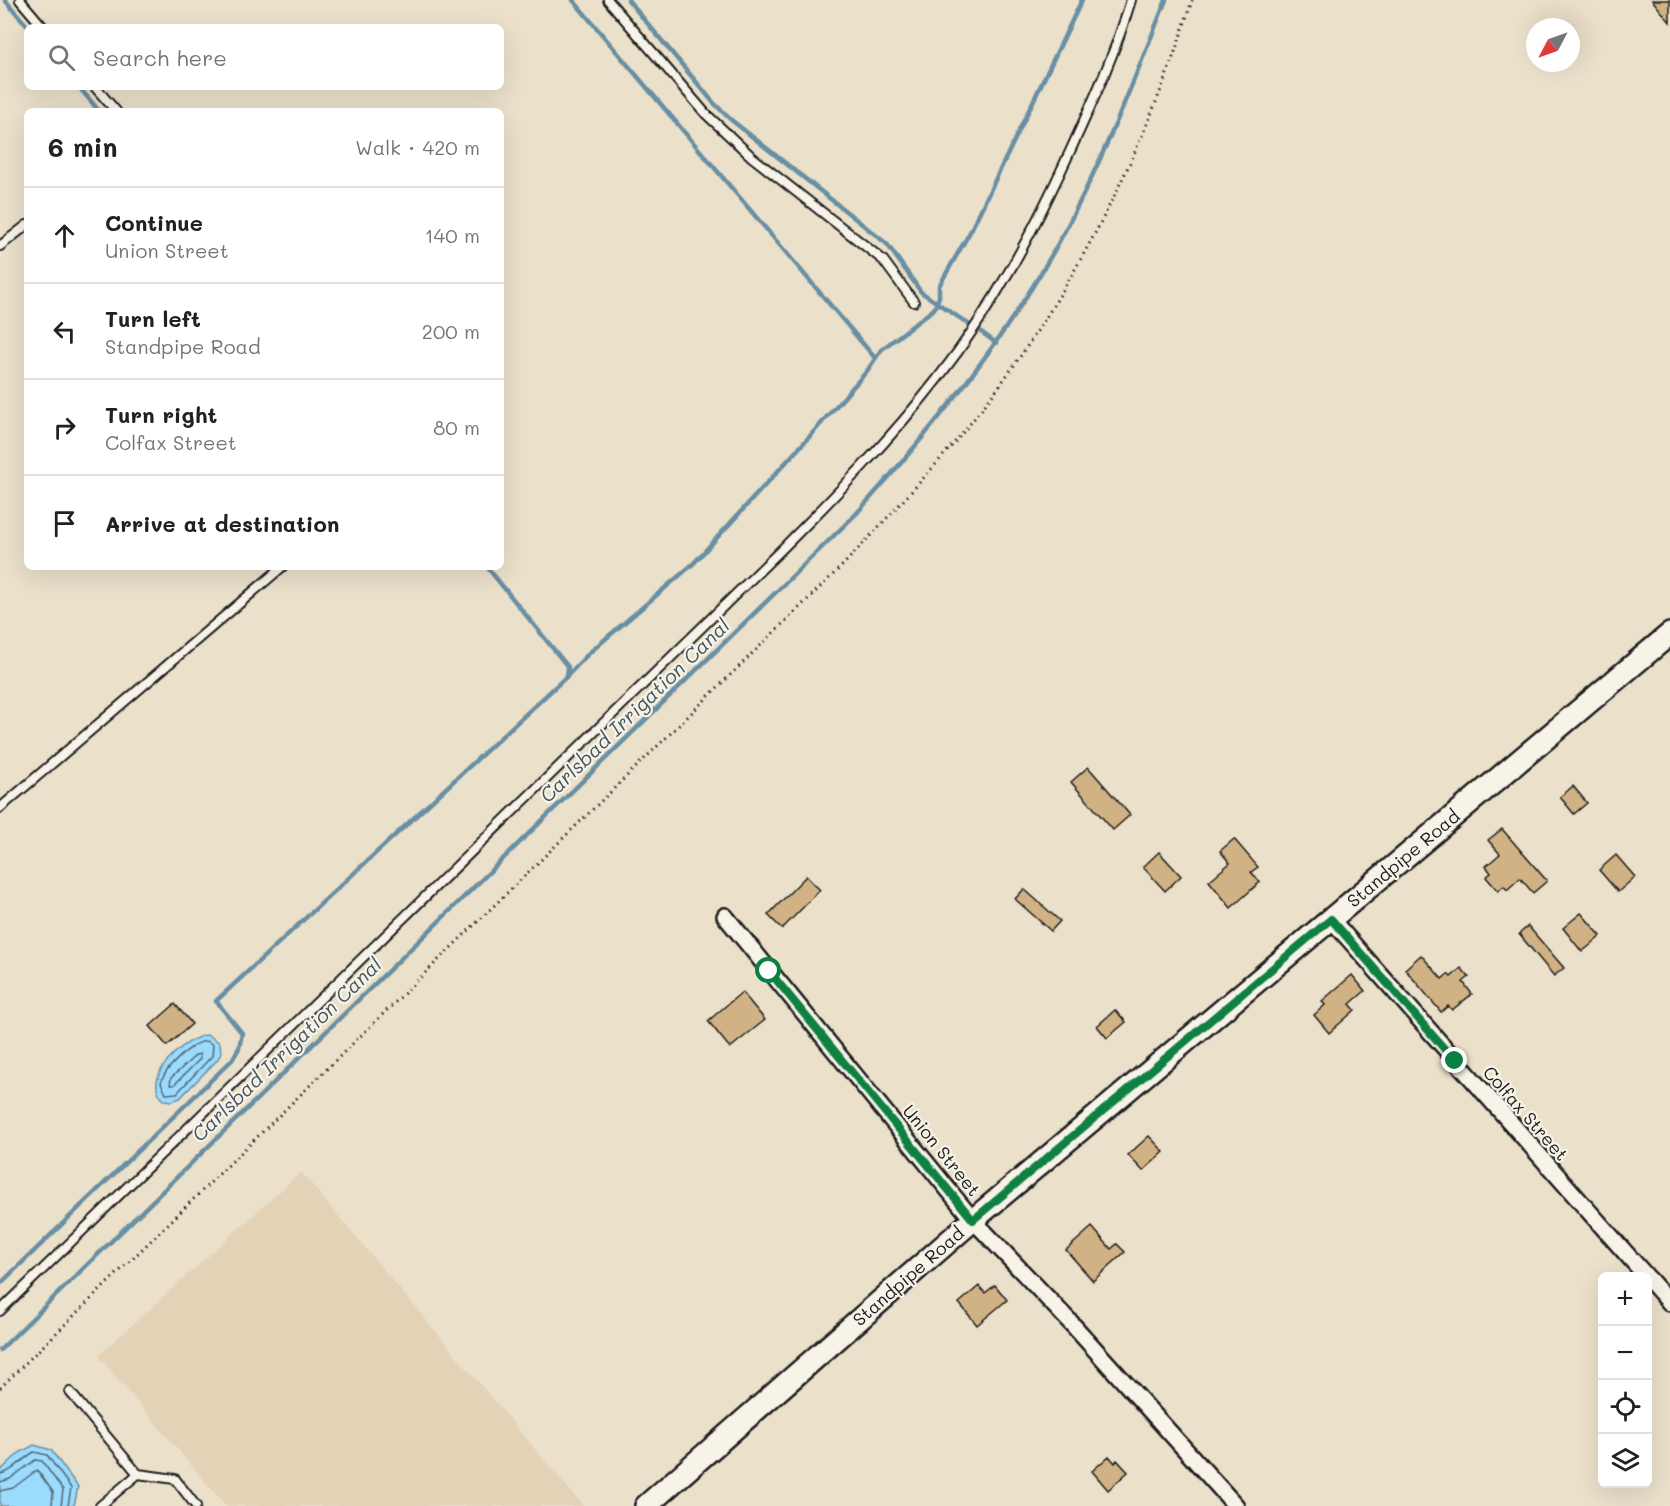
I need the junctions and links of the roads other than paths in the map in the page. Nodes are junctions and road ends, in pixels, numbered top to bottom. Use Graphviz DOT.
graph roads {
  1 [pos="20,0"];
  2 [pos="608,0"];
  3 [pos="1131,0"];
  4 [pos="40,24"];
  5 [pos="98,90"];
  6 [pos="113,108"];
  7 [pos="24,227"];
  8 [pos="0,246"];
  9 [pos="914,302"];
  10 [pos="278,570"];
  11 [pos="1670,634"];
  12 [pos="0,808"];
  13 [pos="725,916"];
  14 [pos="1331,919"];
  15 [pos="973,1220"];
  16 [pos="1643,1272"];
  17 [pos="1652,1283"];
  18 [pos="1670,1303"];
  19 [pos="0,1311"];
  20 [pos="70,1392"];
  21 [pos="138,1474"];
  22 [pos="649,1503"];
  23 [pos="100,1506"];
  24 [pos="196,1506"];
  25 [pos="1236,1506"];
  1 -- 4 [label="lane"];
  2 -- 9 [label="lane"];
  3 -- 19 [label="lane"];
  5 -- 6 [label="lane"];
  7 -- 8 [label="lane"];
  10 -- 12 [label="lane"];
  11 -- 14 [label="street, Standpipe Road"];
  13 -- 15 [label="street, Union Street"];
  14 -- 15 [label="street, Standpipe Road"];
  14 -- 16 [label="street, Colfax Street"];
  15 -- 22 [label="street, Standpipe Road"];
  15 -- 25 [label="street, Union Street"];
  17 -- 18 [label="street, Colfax Street"];
  20 -- 21 [label="lane"];
  21 -- 23 [label="lane"];
  21 -- 24 [label="lane"];
}
